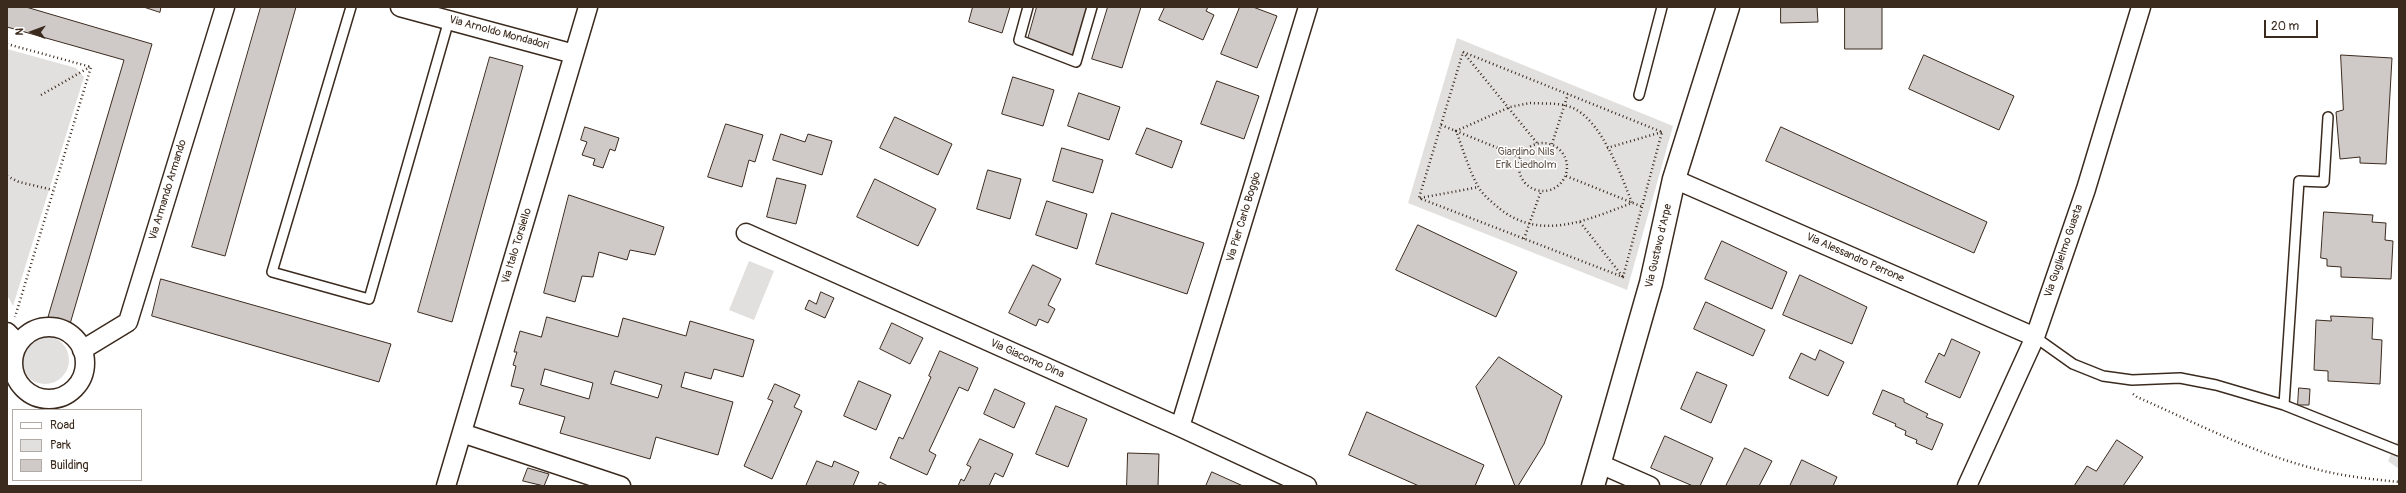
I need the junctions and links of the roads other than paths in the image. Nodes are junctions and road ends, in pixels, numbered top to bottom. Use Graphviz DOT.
graph roads {
  1 [pos="225,7"];
  2 [pos="351,7"];
  3 [pos="400,7"];
  4 [pos="588,7"];
  5 [pos="1028,7"];
  6 [pos="1092,7"];
  7 [pos="1308,7"];
  8 [pos="1662,7"];
  9 [pos="1728,7"];
  10 [pos="2141,7"];
  11 [pos="449,20"];
  12 [pos="574,54"];
  13 [pos="1639,95"];
  14 [pos="2328,117"];
  15 [pos="1674,179"];
  16 [pos="746,233"];
  17 [pos="12,337"];
  18 [pos="2035,337"];
  19 [pos="82,350"];
  20 [pos="2284,405"];
  21 [pos="1180,427"];
  22 [pos="462,433"];
  23 [pos="2399,451"];
  24 [pos="1600,464"];
  25 [pos="446,486"];
  26 [pos="621,486"];
  27 [pos="1308,486"];
  28 [pos="1593,486"];
  29 [pos="1650,486"];
  30 [pos="1967,486"];
  1 -- 19 [label="street, Via Armando Armando"];
  2 -- 11 [label="lane"];
  3 -- 11 [label="street, Via Arnoldo Mondadori"];
  4 -- 12 [label="street, Via Italo Torsiello"];
  5 -- 6 [label="lane"];
  7 -- 21 [label="street, Via Pier Carlo Boggio"];
  8 -- 13 [label="lane"];
  9 -- 15 [label="street, Via Gustavo d'Arpe"];
  10 -- 18 [label="street, Via Guglielmo Guasta"];
  11 -- 12 [label="street, Via Arnoldo Mondadori"];
  12 -- 22 [label="street, Via Italo Torsiello"];
  14 -- 20 [label="lane"];
  15 -- 18 [label="street, Via Alessandro Perrone"];
  15 -- 24 [label="street, Via Gustavo d'Arpe"];
  16 -- 21 [label="street, Via Giacomo Dina"];
  17 -- 19 [label="street"];
  17 -- 19 [label="street"];
  18 -- 20 [label="lane"];
  18 -- 30 [label="street, Via Guglielmo Guasta"];
  20 -- 23 [label="lane"];
  21 -- 27 [label="street, Via Giacomo Dina"];
  22 -- 25 [label="street, Via Italo Torsiello"];
  22 -- 26 [label="street"];
  24 -- 28 [label="street, Via Gustavo d'Arpe"];
  24 -- 29 [label="street"];
}
